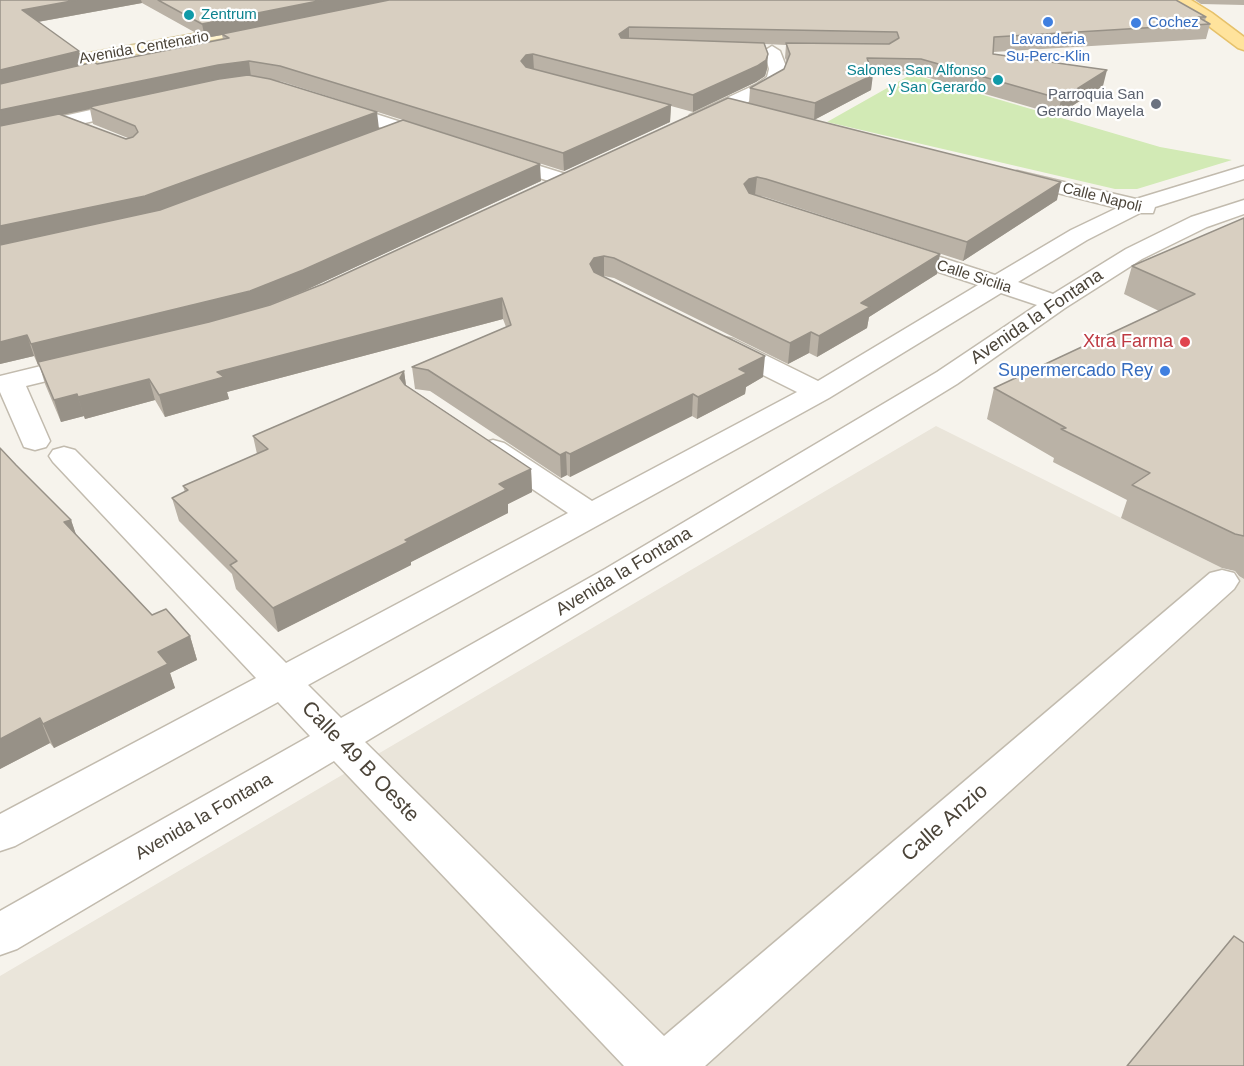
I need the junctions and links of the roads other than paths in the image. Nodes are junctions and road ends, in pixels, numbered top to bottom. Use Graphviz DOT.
graph roads {
  1 [pos="1181,0"];
  2 [pos="1204,0"];
  3 [pos="1223,10"];
  4 [pos="1244,45"];
  5 [pos="772,51"];
  6 [pos="0,74"];
  7 [pos="45,83"];
  8 [pos="156,102"];
  9 [pos="319,102"];
  10 [pos="725,106"];
  11 [pos="759,114"];
  12 [pos="67,122"];
  13 [pos="683,122"];
  14 [pos="404,129"];
  15 [pos="99,135"];
  16 [pos="0,136"];
  17 [pos="371,141"];
  18 [pos="458,146"];
  19 [pos="479,153"];
  20 [pos="587,170"];
  21 [pos="997,172"];
  22 [pos="1244,172"];
  23 [pos="565,180"];
  24 [pos="533,196"];
  25 [pos="1137,206"];
  26 [pos="1244,207"];
  27 [pos="1199,222"];
  28 [pos="870,242"];
  29 [pos="995,284"];
  30 [pos="1056,303"];
  31 [pos="701,333"];
  32 [pos="112,357"];
  33 [pos="5,383"];
  34 [pos="819,392"];
  35 [pos="467,431"];
  36 [pos="592,515"];
  37 [pos="1222,580"];
  38 [pos="280,681"];
  39 [pos="338,740"];
  40 [pos="0,834"];
  41 [pos="0,935"];
  42 [pos="659,1066"];
  43 [pos="668,1066"];
  1 -- 4 [label="main road"];
  2 -- 3 [label="main road"];
  5 -- 10 [label="street"];
  6 -- 7 [label="main road, Avenida Centenario"];
  8 -- 12 [label="street"];
  9 -- 14 [label="street"];
  10 -- 11 [label="street"];
  10 -- 13 [label="street"];
  12 -- 15 [label="street"];
  12 -- 16 [label="street"];
  14 -- 17 [label="street"];
  14 -- 18 [label="street"];
  19 -- 23 [label="street"];
  20 -- 23 [label="street"];
  21 -- 25 [label="street, Calle Napoli"];
  22 -- 25 [label="street"];
  23 -- 24 [label="street"];
  25 -- 27 [label="street, Calle Napoli"];
  25 -- 29 [label="street"];
  26 -- 27 [label="street, Avenida la Fontana"];
  27 -- 30 [label="street, Avenida la Fontana"];
  28 -- 29 [label="street, Calle Sicilia"];
  29 -- 30 [label="street, Calle Sicilia"];
  29 -- 34 [label="street"];
  30 -- 39 [label="street, Avenida la Fontana"];
  31 -- 34 [label="street"];
  32 -- 33 [label="street"];
  33 -- 38 [label="street, Calle 49 B Oeste"];
  34 -- 36 [label="street"];
  35 -- 36 [label="street"];
  36 -- 38 [label="street"];
  37 -- 43 [label="street, Calle Anzio"];
  38 -- 39 [label="street, Calle 49 B Oeste"];
  38 -- 40 [label="street"];
  39 -- 41 [label="street, Avenida la Fontana"];
  39 -- 42 [label="street, Calle 49 B Oeste"];
}
